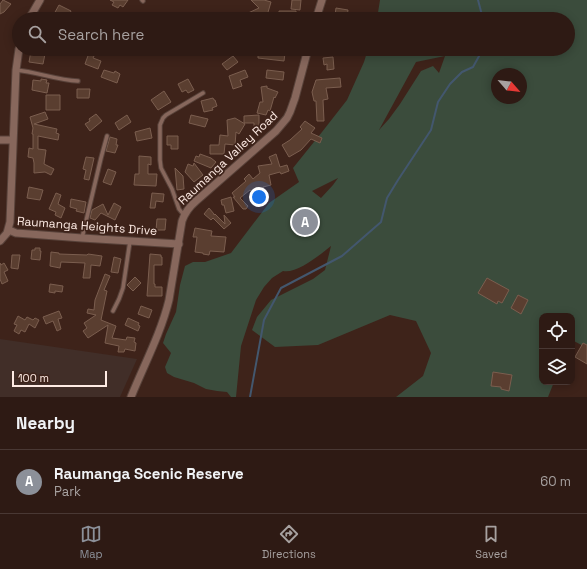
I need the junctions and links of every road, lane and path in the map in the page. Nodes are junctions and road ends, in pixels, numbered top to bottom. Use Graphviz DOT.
graph roads {
  1 [pos="40,0"];
  2 [pos="322,0"];
  3 [pos="33,12"];
  4 [pos="318,12"];
  5 [pos="18,56"];
  6 [pos="306,56"];
  7 [pos="16,70"];
  8 [pos="78,81"];
  9 [pos="203,92"];
  10 [pos="107,136"];
  11 [pos="0,140"];
  12 [pos="13,140"];
  13 [pos="184,215"];
  14 [pos="9,230"];
  15 [pos="82,238"];
  16 [pos="0,241"];
  17 [pos="130,241"];
  18 [pos="179,244"];
  19 [pos="113,311"];
  20 [pos="131,397"];
  1 -- 3 [label="street"];
  2 -- 4 [label="street"];
  5 -- 7 [label="street, Raumanga Heights Drive"];
  6 -- 13 [label="street, Raumanga Valley Road"];
  7 -- 8 [label="lane"];
  7 -- 12 [label="street, Raumanga Heights Drive"];
  9 -- 13 [label="lane"];
  10 -- 15 [label="lane"];
  11 -- 12 [label="street"];
  12 -- 14 [label="street, Raumanga Heights Drive"];
  13 -- 18 [label="street, Raumanga Valley Road"];
  14 -- 15 [label="street, Raumanga Heights Drive"];
  14 -- 16 [label="street"];
  15 -- 17 [label="street, Raumanga Heights Drive"];
  17 -- 18 [label="street, Raumanga Heights Drive"];
  17 -- 19 [label="lane"];
  18 -- 20 [label="street, Raumanga Valley Road"];
}
